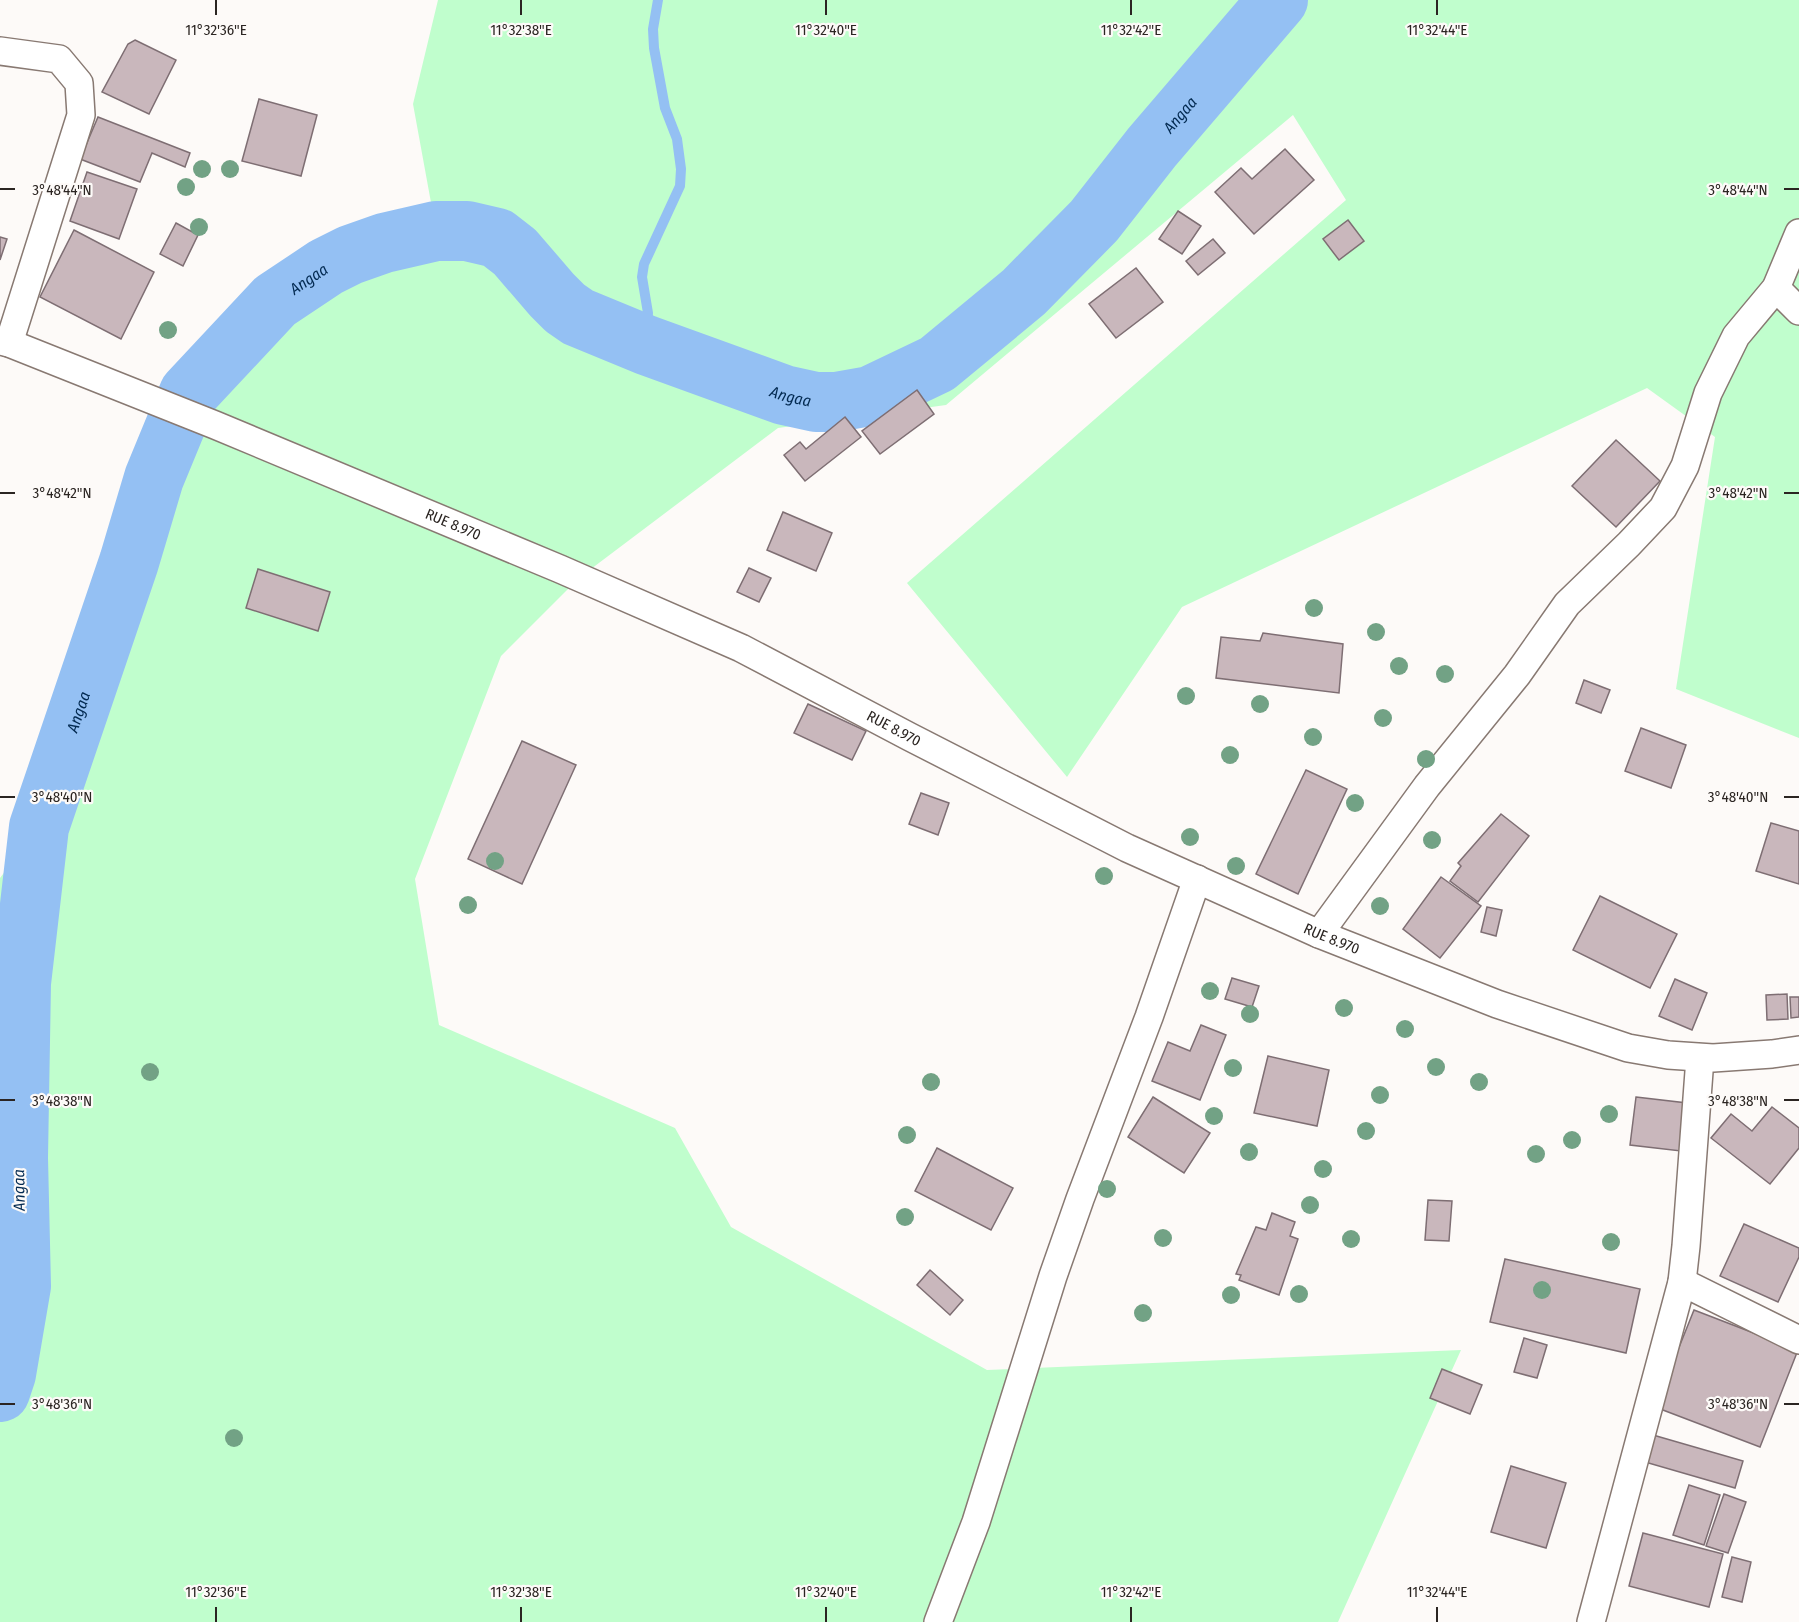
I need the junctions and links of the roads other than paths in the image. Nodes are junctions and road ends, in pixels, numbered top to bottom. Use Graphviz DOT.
graph roads {
  1 [pos="0,51"];
  2 [pos="1799,233"];
  3 [pos="1776,288"];
  4 [pos="1799,311"];
  5 [pos="4,342"];
  6 [pos="1197,879"];
  7 [pos="1319,934"];
  8 [pos="1799,1050"];
  9 [pos="1700,1058"];
  10 [pos="1682,1282"];
  11 [pos="1799,1340"];
  12 [pos="938,1622"];
  13 [pos="1591,1622"];
  1 -- 5 [label="street"];
  2 -- 3 [label="street"];
  3 -- 4 [label="street"];
  3 -- 7 [label="street"];
  5 -- 6 [label="street, RUE 8.970"];
  6 -- 7 [label="street, RUE 8.970"];
  6 -- 12 [label="street"];
  7 -- 9 [label="street, RUE 8.970"];
  8 -- 9 [label="street, RUE 8.970"];
  9 -- 10 [label="street"];
  10 -- 11 [label="street"];
  10 -- 13 [label="street"];
}
